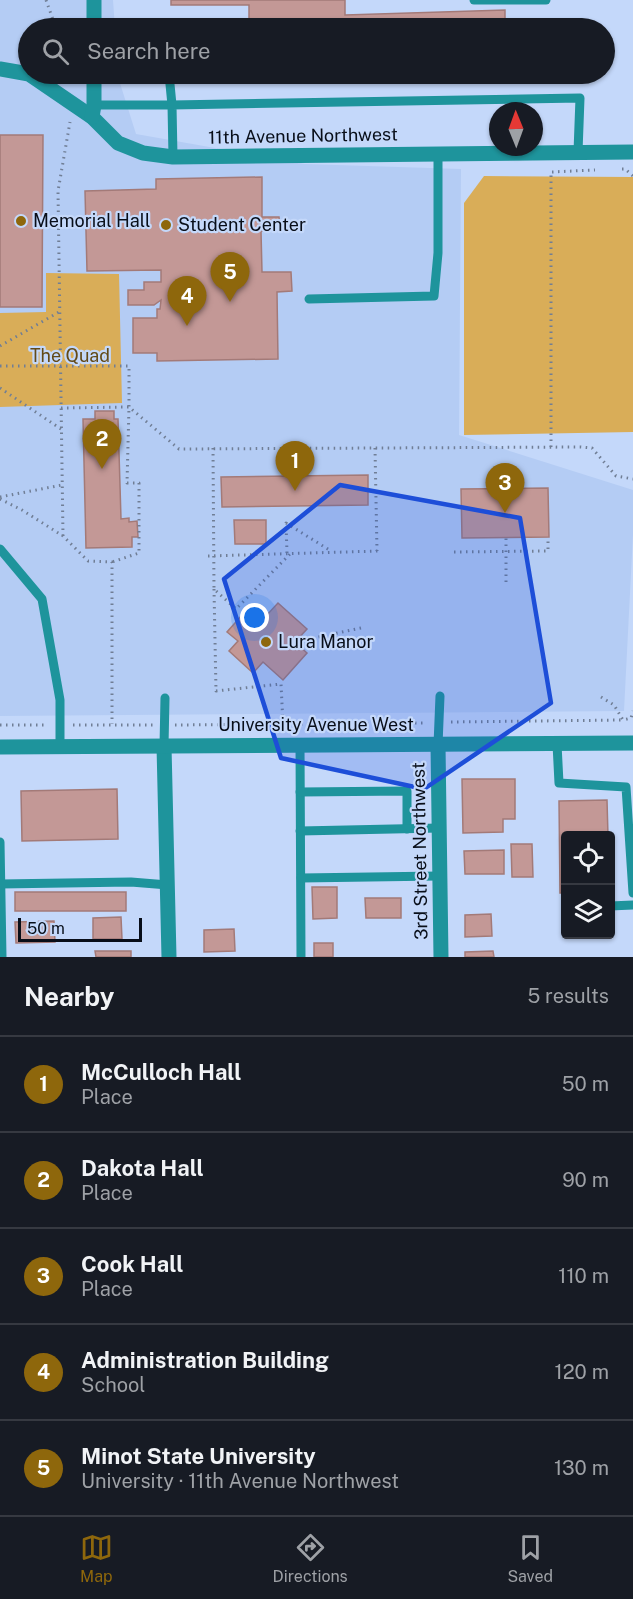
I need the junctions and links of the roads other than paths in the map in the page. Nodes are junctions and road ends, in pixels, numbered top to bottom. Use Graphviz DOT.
graph roads {
  1 [pos="94,0"];
  2 [pos="474,0"];
  3 [pos="546,0"];
  4 [pos="94,18"];
  5 [pos="0,69"];
  6 [pos="18,72"];
  7 [pos="44,84"];
  8 [pos="94,84"];
  9 [pos="170,84"];
  10 [pos="172,105"];
  11 [pos="93,111"];
  12 [pos="578,152"];
  13 [pos="633,152"];
  14 [pos="438,154"];
  15 [pos="173,157"];
  16 [pos="309,299"];
  17 [pos="0,549"];
  18 [pos="440,696"];
  19 [pos="165,698"];
  20 [pos="633,742"];
  21 [pos="300,744"];
  22 [pos="557,744"];
  23 [pos="438,745"];
  24 [pos="60,746"];
  25 [pos="164,746"];
  26 [pos="0,747"];
  27 [pos="300,792"];
  28 [pos="439,828"];
  29 [pos="407,829"];
  30 [pos="300,831"];
  31 [pos="631,832"];
  32 [pos="0,842"];
  33 [pos="439,876"];
  34 [pos="301,878"];
  35 [pos="0,884"];
  36 [pos="168,885"];
  37 [pos="633,893"];
  38 [pos="633,905"];
  39 [pos="615,906"];
  40 [pos="2,957"];
  41 [pos="169,957"];
  42 [pos="301,957"];
  43 [pos="441,957"];
  1 -- 4 [label="street"];
  2 -- 3 [label="lane"];
  5 -- 6 [label="street, 11th Avenue Northwest"];
  7 -- 11 [label="street, 11th Avenue Northwest"];
  8 -- 11 [label="street"];
  9 -- 10 [label="lane"];
  10 -- 11 [label="lane"];
  10 -- 12 [label="lane"];
  10 -- 15 [label="lane"];
  11 -- 15 [label="street, 11th Avenue Northwest"];
  12 -- 13 [label="street, 11th Avenue Northwest"];
  12 -- 14 [label="street, 11th Avenue Northwest"];
  14 -- 15 [label="street, 11th Avenue Northwest"];
  14 -- 16 [label="lane"];
  17 -- 24 [label="lane"];
  18 -- 23 [label="lane"];
  19 -- 25 [label="lane"];
  20 -- 22 [label="street, University Avenue West"];
  21 -- 23 [label="street, University Avenue West"];
  21 -- 25 [label="street, University Avenue West"];
  21 -- 27 [label="lane"];
  22 -- 23 [label="street, University Avenue West"];
  22 -- 31 [label="lane"];
  23 -- 28 [label="street, 3rd Street Northwest"];
  24 -- 25 [label="street, University Avenue West"];
  24 -- 26 [label="street, University Avenue West"];
  25 -- 36 [label="street"];
  27 -- 29 [label="lane"];
  27 -- 30 [label="lane"];
  28 -- 29 [label="lane"];
  28 -- 33 [label="street, 3rd Street Northwest"];
  29 -- 30 [label="lane"];
  30 -- 34 [label="lane"];
  31 -- 37 [label="lane"];
  32 -- 35 [label="lane"];
  33 -- 34 [label="lane"];
  33 -- 43 [label="street, 3rd Street Northwest"];
  34 -- 42 [label="lane"];
  35 -- 36 [label="lane"];
  35 -- 40 [label="lane"];
  36 -- 41 [label="street"];
  38 -- 39 [label="lane"];
}
